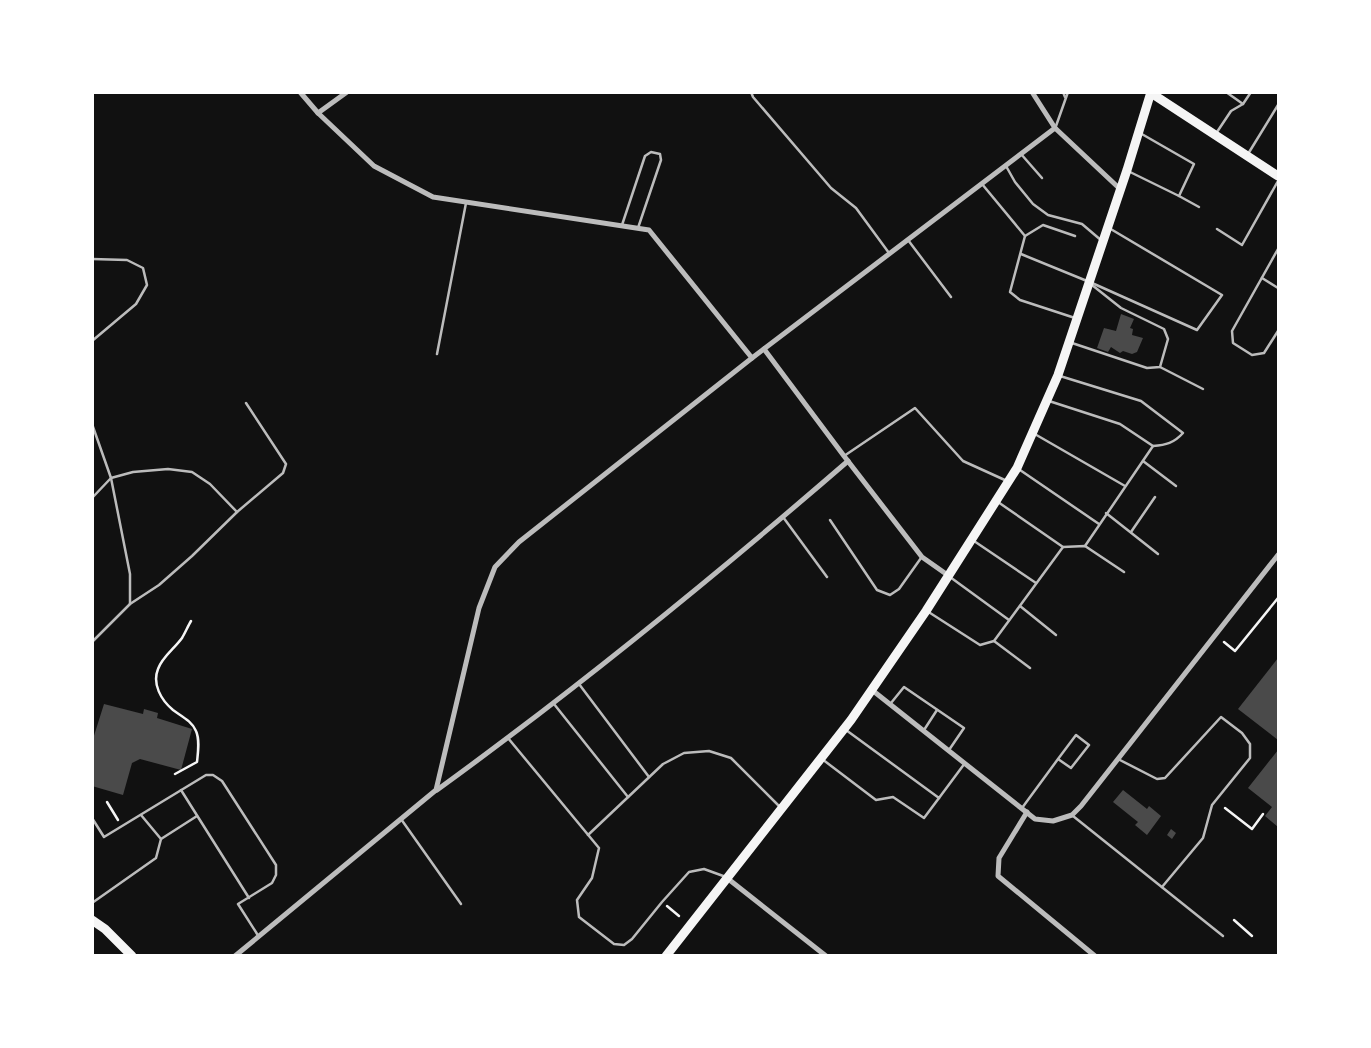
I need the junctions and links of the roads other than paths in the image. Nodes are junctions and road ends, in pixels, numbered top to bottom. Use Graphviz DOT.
graph roads {
  1 [pos="300,92"];
  2 [pos="347,92"];
  3 [pos="752,92"];
  4 [pos="1032,92"];
  5 [pos="1063,92"];
  6 [pos="1068,92"];
  7 [pos="1226,92"];
  8 [pos="1251,92"];
  9 [pos="1151,93"];
  10 [pos="1066,97"];
  11 [pos="1243,104"];
  12 [pos="1278,105"];
  13 [pos="318,113"];
  14 [pos="1055,128"];
  15 [pos="1139,132"];
  16 [pos="1215,135"];
  17 [pos="1021,154"];
  18 [pos="1247,155"];
  19 [pos="1006,165"];
  20 [pos="1127,170"];
  21 [pos="1278,176"];
  22 [pos="1042,178"];
  23 [pos="1278,181"];
  24 [pos="982,184"];
  25 [pos="1120,189"];
  26 [pos="1179,196"];
  27 [pos="466,201"];
  28 [pos="1199,207"];
  29 [pos="622,226"];
  30 [pos="1108,227"];
  31 [pos="638,228"];
  32 [pos="1217,228"];
  33 [pos="1025,236"];
  34 [pos="1075,236"];
  35 [pos="908,240"];
  36 [pos="1103,242"];
  37 [pos="1278,249"];
  38 [pos="890,254"];
  39 [pos="1020,254"];
  40 [pos="92,259"];
  41 [pos="1262,278"];
  42 [pos="1089,282"];
  43 [pos="1278,288"];
  44 [pos="951,296"];
  45 [pos="1077,319"];
  46 [pos="1278,331"];
  47 [pos="92,341"];
  48 [pos="1069,342"];
  49 [pos="764,349"];
  50 [pos="437,354"];
  51 [pos="752,358"];
  52 [pos="1160,367"];
  53 [pos="1058,375"];
  54 [pos="1203,389"];
  55 [pos="1047,400"];
  56 [pos="246,404"];
  57 [pos="92,424"];
  58 [pos="1033,433"];
  59 [pos="1153,446"];
  60 [pos="846,459"];
  61 [pos="1143,460"];
  62 [pos="1017,468"];
  63 [pos="111,478"];
  64 [pos="1008,482"];
  65 [pos="1126,486"];
  66 [pos="1176,486"];
  67 [pos="1155,497"];
  68 [pos="92,498"];
  69 [pos="997,501"];
  70 [pos="237,512"];
  71 [pos="1106,513"];
  72 [pos="783,517"];
  73 [pos="830,520"];
  74 [pos="1099,524"];
  75 [pos="1131,532"];
  76 [pos="973,540"];
  77 [pos="1085,546"];
  78 [pos="1063,547"];
  79 [pos="1158,554"];
  80 [pos="1278,555"];
  81 [pos="922,557"];
  82 [pos="1124,572"];
  83 [pos="949,576"];
  84 [pos="827,577"];
  85 [pos="1036,583"];
  86 [pos="130,604"];
  87 [pos="1020,606"];
  88 [pos="926,611"];
  89 [pos="1009,620"];
  90 [pos="1056,635"];
  91 [pos="994,641"];
  92 [pos="92,642"];
  93 [pos="1030,668"];
  94 [pos="578,684"];
  95 [pos="872,690"];
  96 [pos="554,704"];
  97 [pos="890,704"];
  98 [pos="938,710"];
  99 [pos="845,729"];
  100 [pos="924,730"];
  101 [pos="508,738"];
  102 [pos="948,750"];
  103 [pos="821,759"];
  104 [pos="1058,759"];
  105 [pos="1118,759"];
  106 [pos="965,763"];
  107 [pos="649,776"];
  108 [pos="181,790"];
  109 [pos="436,790"];
  110 [pos="628,797"];
  111 [pos="939,798"];
  112 [pos="1022,808"];
  113 [pos="781,809"];
  114 [pos="1027,812"];
  115 [pos="142,814"];
  116 [pos="1072,815"];
  117 [pos="197,816"];
  118 [pos="92,818"];
  119 [pos="402,819"];
  120 [pos="588,835"];
  121 [pos="161,839"];
  122 [pos="726,878"];
  123 [pos="1162,887"];
  124 [pos="249,898"];
  125 [pos="92,903"];
  126 [pos="461,904"];
  127 [pos="92,920"];
  128 [pos="1223,936"];
  129 [pos="259,937"];
  130 [pos="243,949"];
  131 [pos="132,956"];
  132 [pos="235,956"];
  133 [pos="247,956"];
  134 [pos="666,956"];
  135 [pos="826,956"];
  136 [pos="1095,956"];
  1 -- 13 [label="street"];
  2 -- 13 [label="street"];
  3 -- 38 [label="lane"];
  4 -- 14 [label="street"];
  5 -- 10 [label="lane"];
  6 -- 10 [label="lane"];
  7 -- 11 [label="lane"];
  8 -- 11 [label="lane"];
  9 -- 15 [label="main road"];
  9 -- 16 [label="main road"];
  10 -- 14 [label="lane"];
  11 -- 16 [label="lane"];
  12 -- 18 [label="lane"];
  13 -- 27 [label="street"];
  14 -- 17 [label="street"];
  14 -- 25 [label="street"];
  15 -- 20 [label="main road"];
  15 -- 26 [label="lane"];
  16 -- 18 [label="main road"];
  17 -- 19 [label="street"];
  17 -- 22 [label="lane"];
  18 -- 21 [label="main road"];
  19 -- 24 [label="street"];
  19 -- 36 [label="lane"];
  20 -- 25 [label="main road"];
  20 -- 26 [label="lane"];
  23 -- 32 [label="lane"];
  24 -- 33 [label="lane"];
  24 -- 35 [label="street"];
  25 -- 30 [label="main road"];
  26 -- 28 [label="lane"];
  27 -- 29 [label="street"];
  27 -- 50 [label="lane"];
  29 -- 31 [label="street"];
  29 -- 31 [label="lane"];
  30 -- 36 [label="main road"];
  30 -- 42 [label="lane"];
  31 -- 51 [label="street"];
  33 -- 34 [label="lane"];
  33 -- 39 [label="lane"];
  35 -- 38 [label="street"];
  35 -- 44 [label="lane"];
  36 -- 42 [label="main road"];
  37 -- 41 [label="lane"];
  38 -- 49 [label="street"];
  39 -- 42 [label="lane"];
  39 -- 45 [label="lane"];
  40 -- 47 [label="lane"];
  41 -- 43 [label="lane"];
  41 -- 46 [label="lane"];
  42 -- 45 [label="main road"];
  42 -- 52 [label="lane"];
  45 -- 48 [label="main road"];
  48 -- 52 [label="lane"];
  48 -- 53 [label="main road"];
  49 -- 51 [label="street"];
  49 -- 60 [label="street"];
  51 -- 109 [label="street"];
  52 -- 54 [label="lane"];
  53 -- 55 [label="main road"];
  53 -- 59 [label="lane"];
  55 -- 58 [label="main road"];
  55 -- 59 [label="lane"];
  56 -- 70 [label="lane"];
  57 -- 63 [label="lane"];
  58 -- 62 [label="main road"];
  58 -- 65 [label="lane"];
  59 -- 61 [label="lane"];
  60 -- 64 [label="lane"];
  60 -- 72 [label="street"];
  60 -- 81 [label="street"];
  61 -- 65 [label="lane"];
  61 -- 66 [label="lane"];
  62 -- 64 [label="main road"];
  62 -- 74 [label="lane"];
  63 -- 68 [label="lane"];
  63 -- 70 [label="lane"];
  63 -- 86 [label="lane"];
  64 -- 69 [label="main road"];
  65 -- 71 [label="lane"];
  67 -- 75 [label="lane"];
  69 -- 76 [label="main road"];
  69 -- 78 [label="lane"];
  70 -- 86 [label="lane"];
  71 -- 74 [label="lane"];
  71 -- 75 [label="lane"];
  72 -- 84 [label="lane"];
  72 -- 94 [label="street"];
  73 -- 81 [label="lane"];
  74 -- 77 [label="lane"];
  75 -- 79 [label="lane"];
  76 -- 83 [label="main road"];
  76 -- 85 [label="lane"];
  77 -- 78 [label="lane"];
  77 -- 82 [label="lane"];
  78 -- 85 [label="lane"];
  80 -- 105 [label="street"];
  81 -- 83 [label="street"];
  83 -- 88 [label="main road"];
  83 -- 89 [label="lane"];
  85 -- 87 [label="lane"];
  86 -- 92 [label="lane"];
  87 -- 89 [label="lane"];
  87 -- 90 [label="lane"];
  88 -- 91 [label="lane"];
  88 -- 95 [label="main road"];
  89 -- 91 [label="lane"];
  91 -- 93 [label="lane"];
  94 -- 96 [label="street"];
  94 -- 107 [label="lane"];
  95 -- 97 [label="street"];
  95 -- 99 [label="main road"];
  96 -- 101 [label="street"];
  96 -- 110 [label="lane"];
  97 -- 98 [label="lane"];
  97 -- 100 [label="street"];
  98 -- 100 [label="lane"];
  98 -- 102 [label="lane"];
  99 -- 103 [label="main road"];
  99 -- 111 [label="lane"];
  100 -- 102 [label="street"];
  101 -- 109 [label="street"];
  101 -- 120 [label="lane"];
  102 -- 106 [label="street"];
  103 -- 111 [label="lane"];
  103 -- 113 [label="main road"];
  104 -- 104 [label="lane"];
  104 -- 112 [label="lane"];
  105 -- 116 [label="street"];
  105 -- 123 [label="lane"];
  106 -- 111 [label="lane"];
  106 -- 112 [label="street"];
  107 -- 110 [label="lane"];
  107 -- 113 [label="lane"];
  108 -- 115 [label="lane"];
  108 -- 117 [label="lane"];
  108 -- 124 [label="lane"];
  109 -- 119 [label="street"];
  110 -- 120 [label="lane"];
  112 -- 114 [label="street"];
  113 -- 122 [label="main road"];
  114 -- 116 [label="street"];
  114 -- 136 [label="street"];
  115 -- 118 [label="lane"];
  115 -- 121 [label="lane"];
  116 -- 123 [label="lane"];
  117 -- 121 [label="lane"];
  117 -- 124 [label="lane"];
  119 -- 126 [label="lane"];
  119 -- 129 [label="street"];
  120 -- 122 [label="lane"];
  121 -- 125 [label="lane"];
  122 -- 134 [label="main road"];
  122 -- 135 [label="street"];
  123 -- 128 [label="lane"];
  124 -- 129 [label="lane"];
  127 -- 131 [label="main road"];
  129 -- 130 [label="street"];
  130 -- 132 [label="street"];
  130 -- 133 [label="lane"];
}
